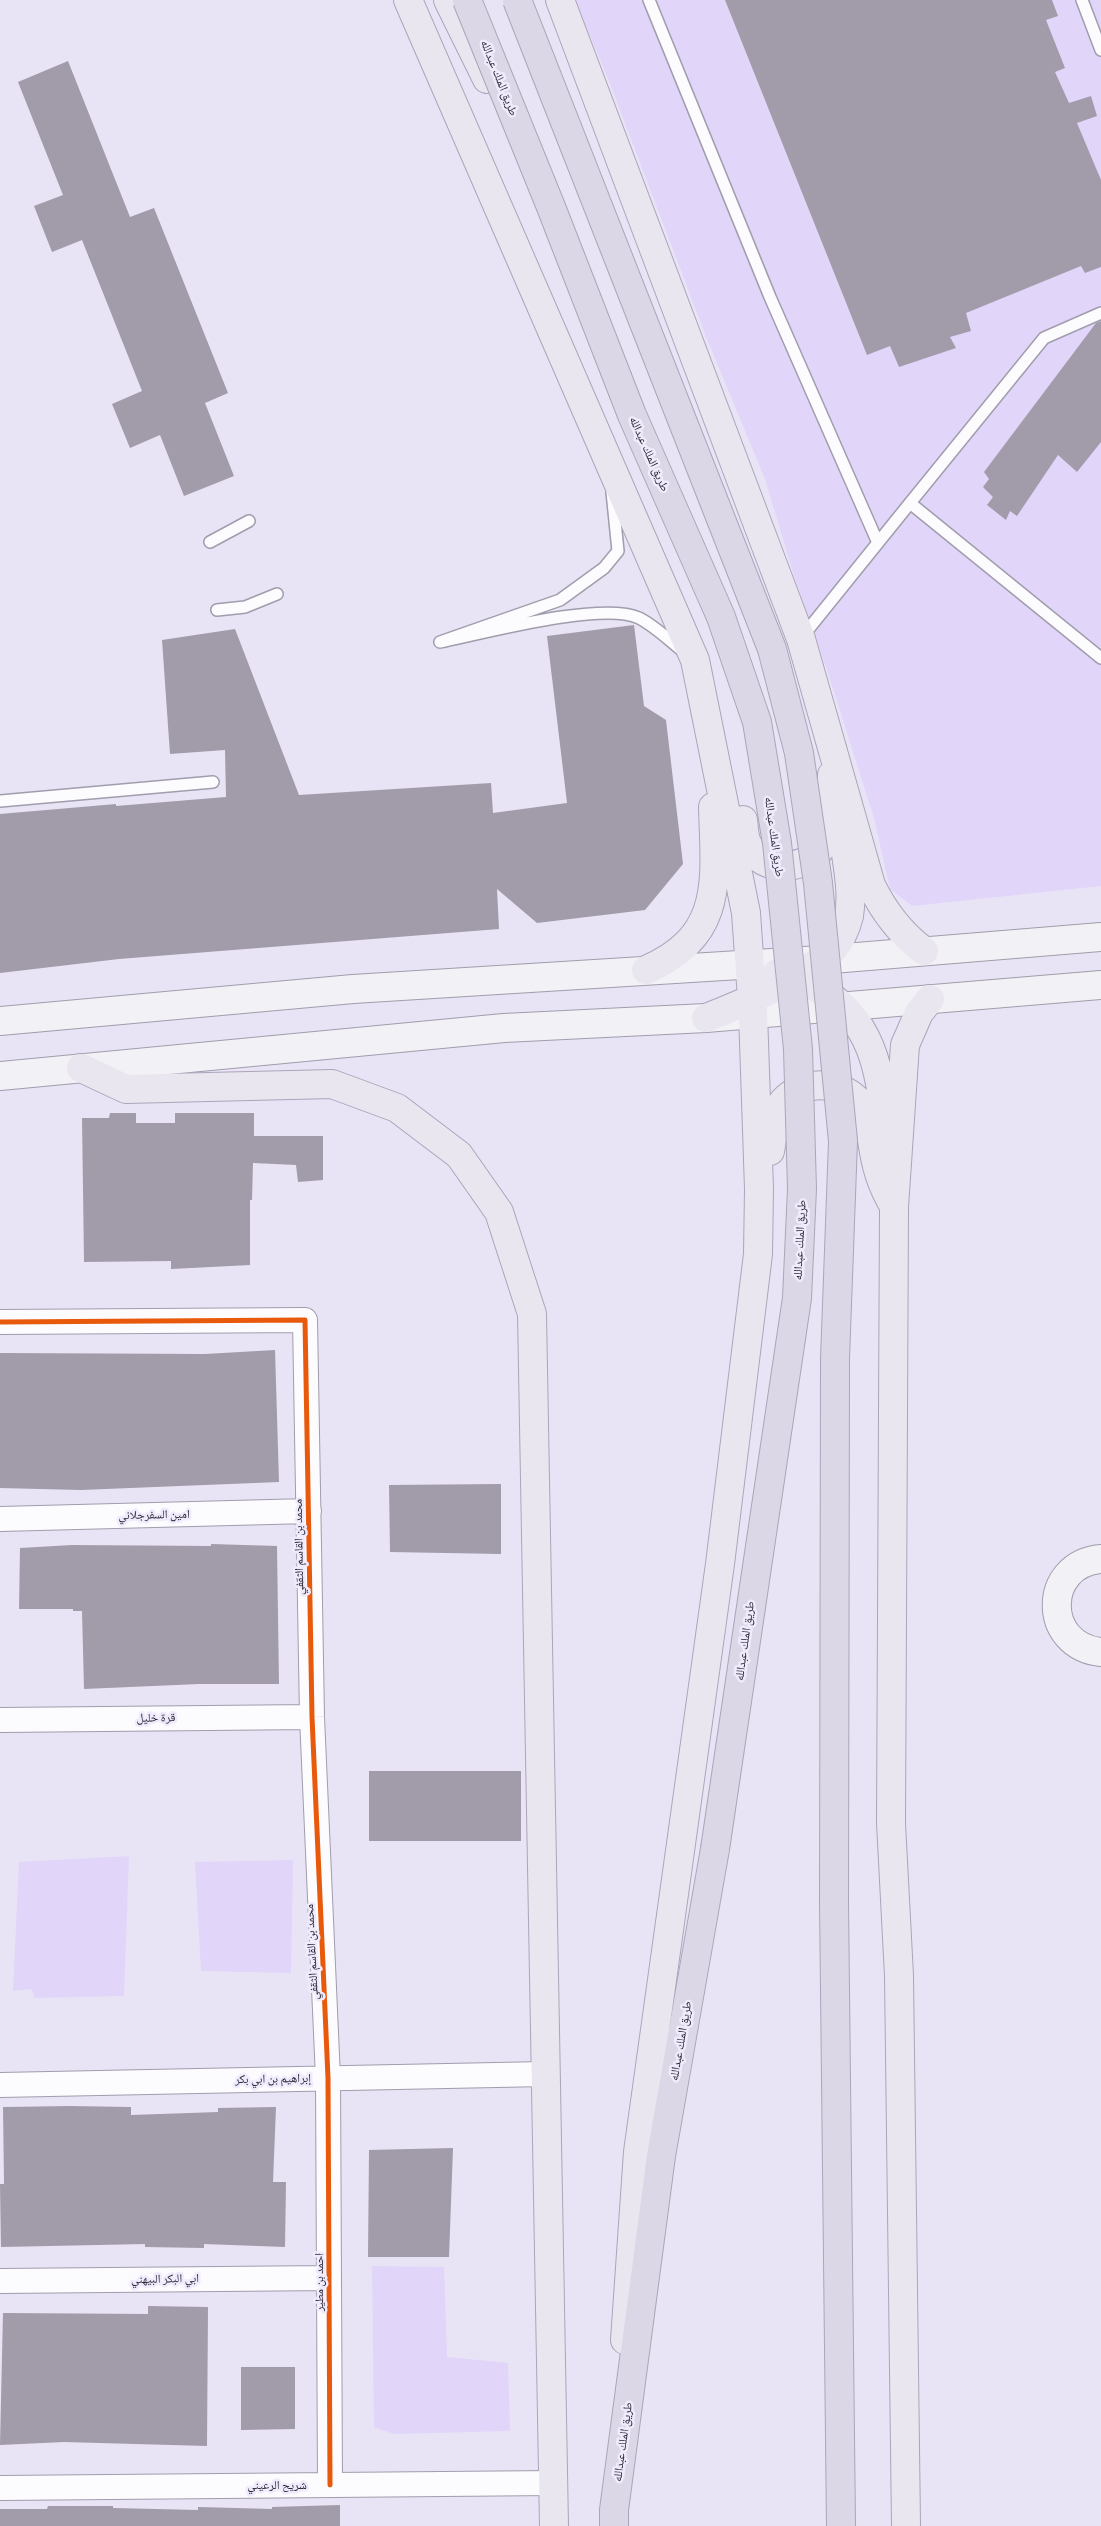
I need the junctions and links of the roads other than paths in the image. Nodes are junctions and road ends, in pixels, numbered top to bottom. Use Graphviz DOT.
graph roads {
  1 [pos="408,0"];
  2 [pos="448,0"];
  3 [pos="467,0"];
  4 [pos="517,0"];
  5 [pos="560,0"];
  6 [pos="649,0"];
  7 [pos="1082,0"];
  8 [pos="1101,50"];
  9 [pos="551,207"];
  10 [pos="1101,313"];
  11 [pos="609,465"];
  12 [pos="910,504"];
  13 [pos="248,521"];
  14 [pos="210,542"];
  15 [pos="878,543"];
  16 [pos="277,594"];
  17 [pos="217,610"];
  18 [pos="801,638"];
  19 [pos="1101,658"];
  20 [pos="695,660"];
  21 [pos="711,736"];
  22 [pos="833,754"];
  23 [pos="213,782"];
  24 [pos="0,801"];
  25 [pos="1101,938"];
  26 [pos="924,951"];
  27 [pos="820,960"];
  28 [pos="749,964"];
  29 [pos="646,970"];
  30 [pos="790,978"];
  31 [pos="1101,984"];
  32 [pos="930,999"];
  33 [pos="753,1005"];
  34 [pos="842,1006"];
  35 [pos="0,1021"];
  36 [pos="81,1068"];
  37 [pos="0,1076"];
  38 [pos="759,1188"];
  39 [pos="894,1207"];
  40 [pos="0,1322"];
  41 [pos="309,1511"];
  42 [pos="0,1519"];
  43 [pos="1101,1559"];
  44 [pos="1101,1653"];
  45 [pos="312,1717"];
  46 [pos="0,1720"];
  47 [pos="546,2074"];
  48 [pos="328,2078"];
  49 [pos="0,2085"];
  50 [pos="329,2278"];
  51 [pos="0,2281"];
  52 [pos="554,2483"];
  53 [pos="330,2485"];
  54 [pos="0,2488"];
  55 [pos="614,2518"];
  56 [pos="554,2526"];
  57 [pos="841,2526"];
  58 [pos="906,2526"];
  1 -- 11 [label="main road"];
  2 -- 9 [label="main road"];
  3 -- 9 [label="highway, طريق الملك عبدالله, bridge"];
  4 -- 57 [label="highway, bridge"];
  5 -- 18 [label="main road"];
  6 -- 15 [label="lane"];
  7 -- 8 [label="lane"];
  9 -- 55 [label="highway, طريق الملك عبدالله, bridge"];
  10 -- 12 [label="lane"];
  11 -- 20 [label="main road"];
  11 -- 20 [label="lane"];
  12 -- 15 [label="lane"];
  12 -- 19 [label="lane"];
  13 -- 14 [label="lane"];
  15 -- 18 [label="lane"];
  16 -- 17 [label="lane"];
  18 -- 22 [label="main road"];
  20 -- 21 [label="main road"];
  21 -- 22 [label="main road"];
  21 -- 28 [label="main road"];
  21 -- 29 [label="main road"];
  22 -- 26 [label="main road"];
  22 -- 27 [label="main road"];
  23 -- 24 [label="lane"];
  25 -- 26 [label="main road"];
  26 -- 27 [label="main road"];
  27 -- 28 [label="main road"];
  27 -- 30 [label="main road"];
  28 -- 29 [label="main road"];
  28 -- 30 [label="main road"];
  28 -- 33 [label="main road"];
  29 -- 35 [label="main road"];
  30 -- 33 [label="main road"];
  30 -- 34 [label="main road"];
  31 -- 32 [label="main road"];
  32 -- 34 [label="main road"];
  32 -- 39 [label="main road"];
  33 -- 34 [label="main road"];
  33 -- 36 [label="main road"];
  33 -- 38 [label="main road"];
  34 -- 39 [label="main road"];
  36 -- 37 [label="main road"];
  36 -- 47 [label="main road"];
  38 -- 39 [label="main road"];
  38 -- 55 [label="main road"];
  39 -- 58 [label="main road"];
  40 -- 41 [label="street, محمد بن القاسم الثقفي"];
  41 -- 42 [label="street, امين السفرجلاني"];
  41 -- 45 [label="street, محمد بن القاسم الثقفي"];
  43 -- 44 [label="main road"];
  45 -- 46 [label="street, قرة خليل"];
  45 -- 48 [label="street, محمد بن القاسم الثقفي"];
  47 -- 48 [label="street, إبراهيم بن ابي بكر"];
  47 -- 52 [label="main road"];
  48 -- 49 [label="street, إبراهيم بن ابي بكر"];
  48 -- 50 [label="street, احمد بن مطير"];
  50 -- 51 [label="street, ابي البكر البيهني"];
  50 -- 53 [label="street, احمد بن مطير"];
  52 -- 53 [label="street, شريح الرعيني"];
  52 -- 56 [label="main road"];
  53 -- 54 [label="street, شريح الرعيني"];
}
